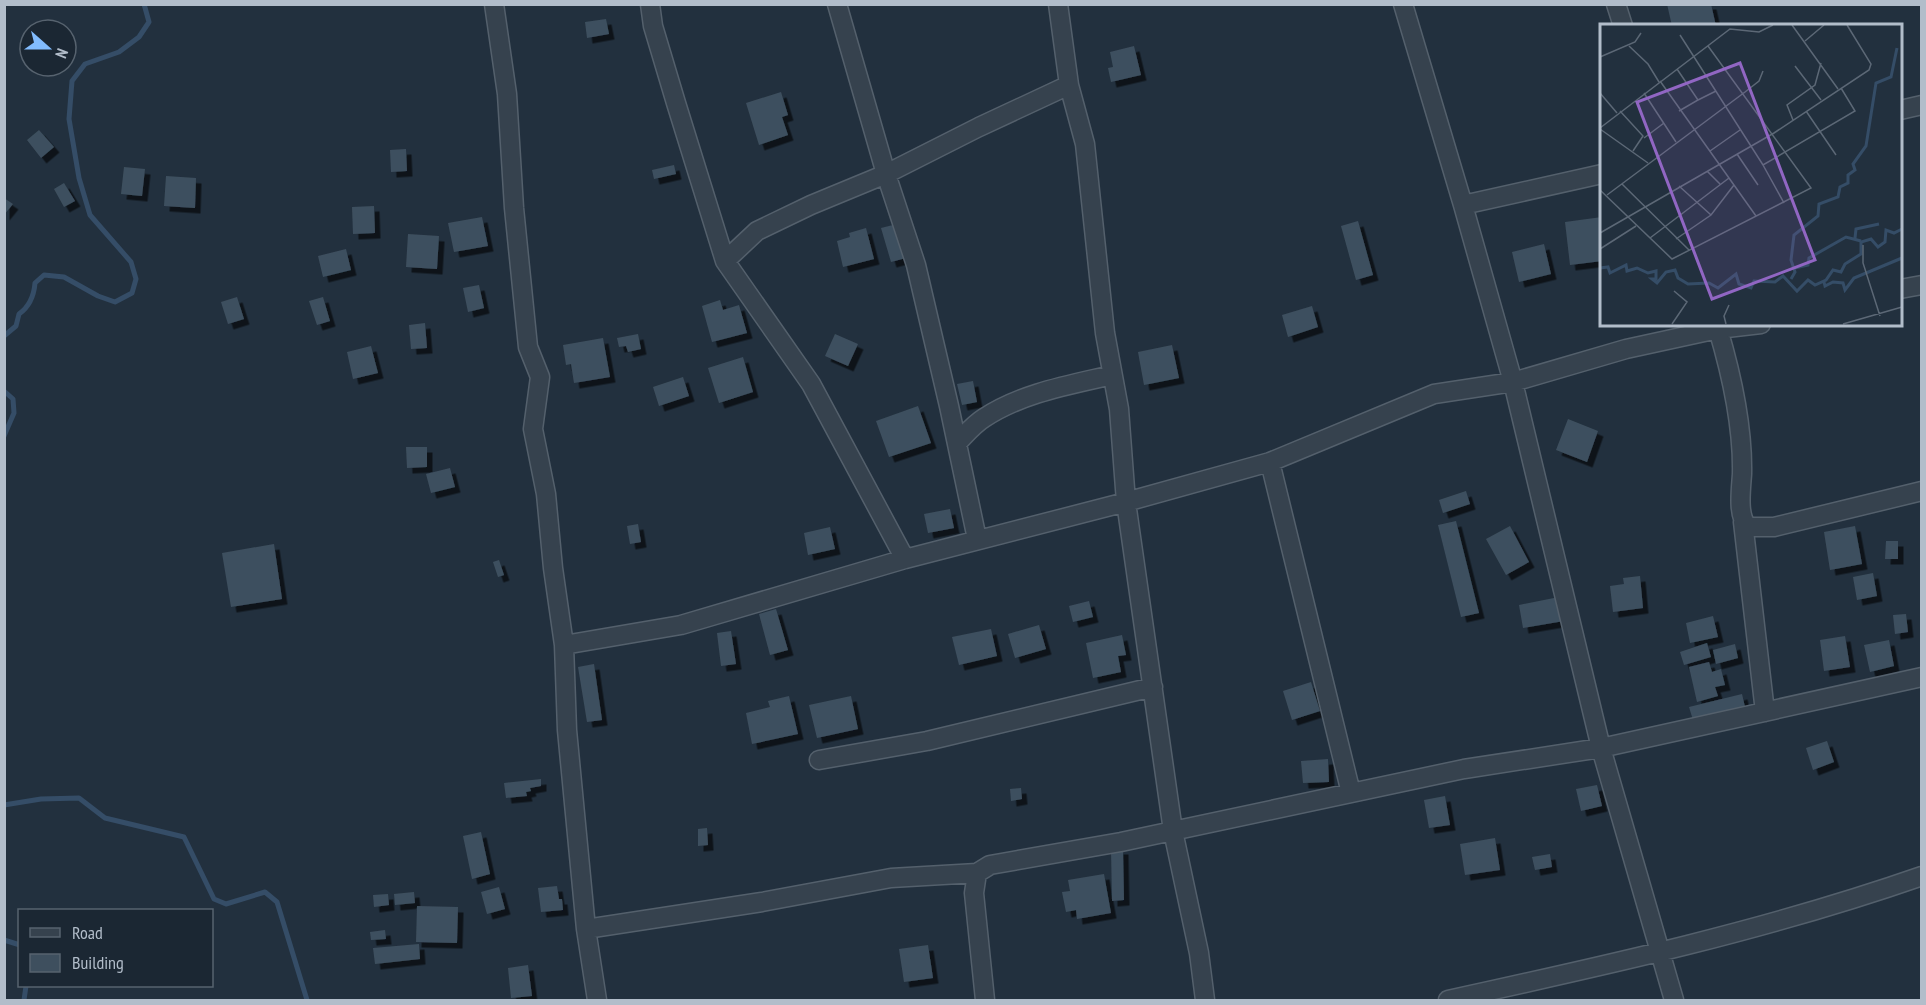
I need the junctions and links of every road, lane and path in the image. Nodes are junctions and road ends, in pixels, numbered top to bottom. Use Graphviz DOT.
graph roads {
  1 [pos="494,4"];
  2 [pos="650,4"];
  3 [pos="837,4"];
  4 [pos="1058,4"];
  5 [pos="1403,4"];
  6 [pos="1616,4"];
  7 [pos="1622,24"];
  8 [pos="1069,85"];
  9 [pos="1922,105"];
  10 [pos="1902,110"];
  11 [pos="886,174"];
  12 [pos="1600,174"];
  13 [pos="1463,205"];
  14 [pos="725,261"];
  15 [pos="1922,285"];
  16 [pos="1902,289"];
  17 [pos="1744,326"];
  18 [pos="1718,329"];
  19 [pos="1112,375"];
  20 [pos="1513,382"];
  21 [pos="957,443"];
  22 [pos="1270,462"];
  23 [pos="1922,491"];
  24 [pos="1126,502"];
  25 [pos="1743,522"];
  26 [pos="977,539"];
  27 [pos="905,559"];
  28 [pos="564,645"];
  29 [pos="1922,677"];
  30 [pos="1153,687"];
  31 [pos="1765,712"];
  32 [pos="1601,748"];
  33 [pos="819,760"];
  34 [pos="1351,793"];
  35 [pos="1173,831"];
  36 [pos="977,873"];
  37 [pos="1922,876"];
  38 [pos="586,929"];
  39 [pos="1660,953"];
  40 [pos="597,1000"];
  41 [pos="986,1000"];
  42 [pos="1205,1000"];
  43 [pos="1448,1000"];
  44 [pos="1674,1000"];
  1 -- 28 [label="street"];
  2 -- 14 [label="street"];
  3 -- 11 [label="street"];
  4 -- 8 [label="street"];
  5 -- 13 [label="street"];
  6 -- 7 [label="street"];
  8 -- 11 [label="street"];
  8 -- 19 [label="street"];
  9 -- 10 [label="street"];
  11 -- 14 [label="street"];
  11 -- 21 [label="street"];
  12 -- 13 [label="street"];
  13 -- 20 [label="street"];
  14 -- 27 [label="street"];
  15 -- 16 [label="street"];
  17 -- 18 [label="street"];
  18 -- 20 [label="street"];
  18 -- 25 [label="street"];
  19 -- 21 [label="street"];
  19 -- 24 [label="street"];
  20 -- 22 [label="street"];
  20 -- 32 [label="street"];
  21 -- 26 [label="street"];
  22 -- 24 [label="street"];
  22 -- 34 [label="street"];
  23 -- 25 [label="street"];
  24 -- 26 [label="street"];
  24 -- 30 [label="street"];
  25 -- 31 [label="street"];
  26 -- 27 [label="street"];
  27 -- 28 [label="street"];
  28 -- 38 [label="street"];
  29 -- 31 [label="street"];
  30 -- 33 [label="street"];
  30 -- 35 [label="street"];
  31 -- 32 [label="street"];
  32 -- 34 [label="street"];
  32 -- 39 [label="street"];
  34 -- 35 [label="street"];
  35 -- 36 [label="street"];
  35 -- 42 [label="street"];
  36 -- 38 [label="street"];
  36 -- 41 [label="street"];
  37 -- 39 [label="street"];
  38 -- 40 [label="street"];
  39 -- 43 [label="street"];
  39 -- 44 [label="street"];
}
